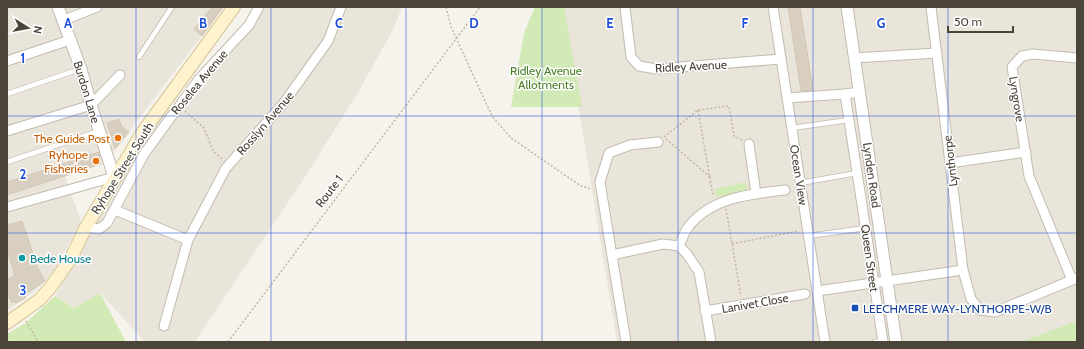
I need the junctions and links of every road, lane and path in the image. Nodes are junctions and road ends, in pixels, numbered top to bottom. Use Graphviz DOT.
graph roads {
  1 [pos="58,7"];
  2 [pos="97,7"];
  3 [pos="172,7"];
  4 [pos="234,7"];
  5 [pos="259,7"];
  6 [pos="341,7"];
  7 [pos="446,7"];
  8 [pos="480,7"];
  9 [pos="625,7"];
  10 [pos="773,7"];
  11 [pos="847,7"];
  12 [pos="931,7"];
  13 [pos="62,21"];
  14 [pos="456,39"];
  15 [pos="70,40"];
  16 [pos="937,52"];
  17 [pos="139,57"];
  18 [pos="854,58"];
  19 [pos="1077,58"];
  20 [pos="781,59"];
  21 [pos="7,61"];
  22 [pos="81,69"];
  23 [pos="120,75"];
  24 [pos="860,92"];
  25 [pos="7,94"];
  26 [pos="845,94"];
  27 [pos="787,98"];
  28 [pos="91,105"];
  29 [pos="179,106"];
  30 [pos="698,110"];
  31 [pos="849,120"];
  32 [pos="792,128"];
  33 [pos="7,131"];
  34 [pos="99,131"];
  35 [pos="661,140"];
  36 [pos="749,144"];
  37 [pos="1026,152"];
  38 [pos="7,162"];
  39 [pos="950,163"];
  40 [pos="229,165"];
  41 [pos="857,173"];
  42 [pos="114,177"];
  43 [pos="710,177"];
  44 [pos="800,183"];
  45 [pos="785,190"];
  46 [pos="602,192"];
  47 [pos="756,194"];
  48 [pos="724,201"];
  49 [pos="715,206"];
  50 [pos="7,208"];
  51 [pos="115,210"];
  52 [pos="86,227"];
  53 [pos="866,228"];
  54 [pos="808,233"];
  55 [pos="188,240"];
  56 [pos="732,244"];
  57 [pos="679,246"];
  58 [pos="612,254"];
  59 [pos="963,270"];
  60 [pos="1075,279"];
  61 [pos="887,281"];
  62 [pos="873,283"];
  63 [pos="817,291"];
  64 [pos="805,294"];
  65 [pos="742,305"];
  66 [pos="705,311"];
  67 [pos="22,313"];
  68 [pos="7,323"];
  69 [pos="164,326"];
  70 [pos="38,342"];
  71 [pos="228,342"];
  72 [pos="626,342"];
  73 [pos="711,342"];
  74 [pos="825,342"];
  75 [pos="880,342"];
  76 [pos="896,342"];
  1 -- 13 [label="street, Burdon Lane"];
  2 -- 13 [label="street"];
  3 -- 17 [label="lane"];
  4 -- 42 [label="main road, Ryhope Street South"];
  5 -- 29 [label="street, Roselea Avenue"];
  6 -- 40 [label="street, Rosslyn Avenue"];
  7 -- 14 [label="path"];
  8 -- 14 [label="path, Route 1"];
  9 -- 20 [label="street, Ridley Avenue"];
  10 -- 20 [label="street, Ocean View"];
  11 -- 18 [label="street, Lynden Road"];
  12 -- 16 [label="street, Lynthorpe"];
  13 -- 15 [label="street, Burdon Lane"];
  14 -- 46 [label="path"];
  14 -- 71 [label="path, Route 1"];
  15 -- 21 [label="street"];
  15 -- 22 [label="street, Burdon Lane"];
  16 -- 18 [label="street"];
  16 -- 39 [label="street, Lynthorpe"];
  18 -- 24 [label="street, Lynden Road"];
  19 -- 37 [label="street, Lyngrove"];
  20 -- 27 [label="street, Ocean View"];
  22 -- 25 [label="lane"];
  22 -- 28 [label="street, Burdon Lane"];
  23 -- 28 [label="street"];
  24 -- 26 [label="street"];
  24 -- 61 [label="street, Lynden Road"];
  26 -- 27 [label="street"];
  26 -- 31 [label="street, Queen Street"];
  27 -- 32 [label="street, Ocean View"];
  28 -- 33 [label="street"];
  28 -- 34 [label="street, Burdon Lane"];
  29 -- 40 [label="path"];
  29 -- 51 [label="street, Roselea Avenue"];
  30 -- 35 [label="path"];
  30 -- 36 [label="path"];
  30 -- 43 [label="path"];
  31 -- 32 [label="lane"];
  31 -- 41 [label="street, Queen Street"];
  32 -- 44 [label="street, Ocean View"];
  34 -- 38 [label="lane"];
  34 -- 42 [label="street, Burdon Lane"];
  35 -- 43 [label="path"];
  35 -- 46 [label="street"];
  36 -- 47 [label="street"];
  37 -- 39 [label="street"];
  37 -- 60 [label="street, Lyngrove"];
  39 -- 59 [label="street, Lynthorpe"];
  40 -- 55 [label="street, Rosslyn Avenue"];
  41 -- 44 [label="lane"];
  41 -- 53 [label="street, Queen Street"];
  42 -- 50 [label="street"];
  42 -- 52 [label="main road, Ryhope Street South"];
  43 -- 49 [label="path"];
  44 -- 54 [label="street, Ocean View"];
  45 -- 47 [label="street"];
  46 -- 58 [label="street"];
  47 -- 48 [label="street"];
  48 -- 49 [label="street"];
  48 -- 56 [label="path"];
  49 -- 57 [label="street"];
  51 -- 52 [label="street, Roselea Avenue"];
  51 -- 55 [label="street"];
  52 -- 67 [label="main road, Ryhope Street South"];
  53 -- 54 [label="lane"];
  53 -- 62 [label="street, Queen Street"];
  54 -- 56 [label="path"];
  54 -- 63 [label="street, Ocean View"];
  55 -- 69 [label="street, Rosslyn Avenue"];
  56 -- 65 [label="path"];
  57 -- 58 [label="street"];
  57 -- 66 [label="street"];
  58 -- 72 [label="street"];
  59 -- 60 [label="street, Lynthorpe"];
  59 -- 61 [label="street"];
  61 -- 62 [label="street"];
  61 -- 76 [label="street, Lynden Road"];
  62 -- 63 [label="street"];
  62 -- 75 [label="street, Queen Street"];
  63 -- 74 [label="street, Ocean View"];
  64 -- 65 [label="street, Lanivet Close"];
  65 -- 66 [label="street, Lanivet Close"];
  66 -- 73 [label="street"];
  67 -- 68 [label="main road, Ryhope Street South"];
  67 -- 70 [label="path"];
}
